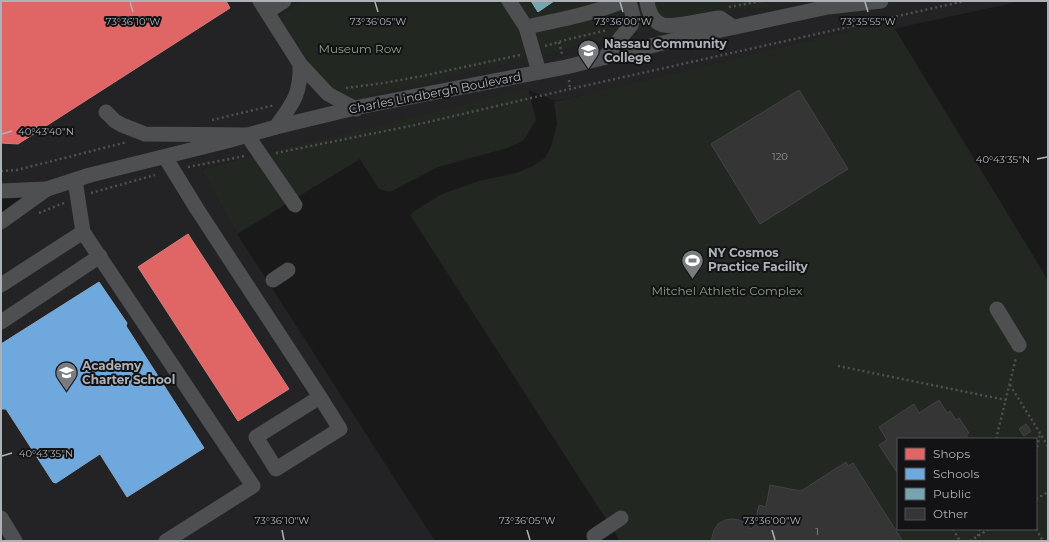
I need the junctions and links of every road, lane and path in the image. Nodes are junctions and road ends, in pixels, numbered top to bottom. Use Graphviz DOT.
graph roads {
  1 [pos="284,1"];
  2 [pos="509,1"];
  3 [pos="623,1"];
  4 [pos="629,1"];
  5 [pos="647,1"];
  6 [pos="762,1"];
  7 [pos="881,1"];
  8 [pos="965,1"];
  9 [pos="263,6"];
  10 [pos="728,7"];
  11 [pos="631,25"];
  12 [pos="526,27"];
  13 [pos="733,27"];
  14 [pos="533,50"];
  15 [pos="605,57"];
  16 [pos="300,64"];
  17 [pos="539,72"];
  18 [pos="328,94"];
  19 [pos="294,101"];
  20 [pos="356,109"];
  21 [pos="106,112"];
  22 [pos="210,120"];
  23 [pos="276,127"];
  24 [pos="247,135"];
  25 [pos="128,142"];
  26 [pos="260,154"];
  27 [pos="165,157"];
  28 [pos="173,170"];
  29 [pos="1,171"];
  30 [pos="75,180"];
  31 [pos="47,189"];
  32 [pos="1,191"];
  33 [pos="78,197"];
  34 [pos="295,205"];
  35 [pos="32,216"];
  36 [pos="1,222"];
  37 [pos="83,232"];
  38 [pos="100,256"];
  39 [pos="288,270"];
  40 [pos="273,280"];
  41 [pos="1,285"];
  42 [pos="997,309"];
  43 [pos="1,322"];
  44 [pos="1020,345"];
  45 [pos="838,366"];
  46 [pos="1010,385"];
  47 [pos="320,397"];
  48 [pos="1006,400"];
  49 [pos="1040,434"];
  50 [pos="996,438"];
  51 [pos="1048,446"];
  52 [pos="1037,448"];
  53 [pos="1048,492"];
  54 [pos="1037,498"];
  55 [pos="1,518"];
  56 [pos="621,518"];
  57 [pos="954,530"];
  58 [pos="979,530"];
  59 [pos="987,530"];
  60 [pos="1037,530"];
  61 [pos="594,536"];
  62 [pos="978,536"];
  63 [pos="15,541"];
  64 [pos="166,541"];
  65 [pos="960,541"];
  66 [pos="970,541"];
  67 [pos="1043,541"];
  1 -- 9 [label="street"];
  2 -- 12 [label="street"];
  3 -- 12 [label="street"];
  4 -- 11 [label="street"];
  5 -- 13 [label="street"];
  6 -- 10 [label="path"];
  7 -- 13 [label="street, Charles Lindbergh Boulevard"];
  8 -- 26 [label="path"];
  9 -- 16 [label="street"];
  11 -- 14 [label="path"];
  11 -- 15 [label="street"];
  12 -- 14 [label="street"];
  13 -- 15 [label="street, Charles Lindbergh Boulevard"];
  14 -- 17 [label="street"];
  14 -- 18 [label="path"];
  15 -- 17 [label="street, Charles Lindbergh Boulevard"];
  16 -- 18 [label="street"];
  16 -- 19 [label="street"];
  17 -- 20 [label="street, Charles Lindbergh Boulevard"];
  18 -- 20 [label="street"];
  19 -- 22 [label="path"];
  19 -- 23 [label="street"];
  20 -- 23 [label="street, Charles Lindbergh Boulevard"];
  21 -- 24 [label="street"];
  23 -- 24 [label="street, Charles Lindbergh Boulevard"];
  24 -- 26 [label="street"];
  24 -- 27 [label="street, Charles Lindbergh Boulevard"];
  25 -- 29 [label="path"];
  26 -- 28 [label="path"];
  26 -- 34 [label="street"];
  27 -- 28 [label="street"];
  27 -- 30 [label="street, Charles Lindbergh Boulevard"];
  28 -- 33 [label="path"];
  28 -- 47 [label="street"];
  30 -- 31 [label="street, Charles Lindbergh Boulevard"];
  30 -- 33 [label="street"];
  31 -- 32 [label="street"];
  31 -- 36 [label="street, Charles Lindbergh Boulevard"];
  33 -- 35 [label="path"];
  33 -- 37 [label="street"];
  37 -- 38 [label="street"];
  37 -- 41 [label="street"];
  38 -- 43 [label="street"];
  38 -- 64 [label="street"];
  39 -- 40 [label="street"];
  42 -- 44 [label="street"];
  44 -- 46 [label="path"];
  45 -- 48 [label="path"];
  46 -- 48 [label="path"];
  46 -- 49 [label="path"];
  47 -- 47 [label="street"];
  48 -- 50 [label="path"];
  49 -- 51 [label="path"];
  49 -- 52 [label="path"];
  53 -- 54 [label="path"];
  55 -- 63 [label="street"];
  56 -- 61 [label="street"];
  57 -- 65 [label="path"];
  58 -- 62 [label="path"];
  59 -- 62 [label="path"];
  60 -- 67 [label="path"];
  62 -- 66 [label="path"];
}
